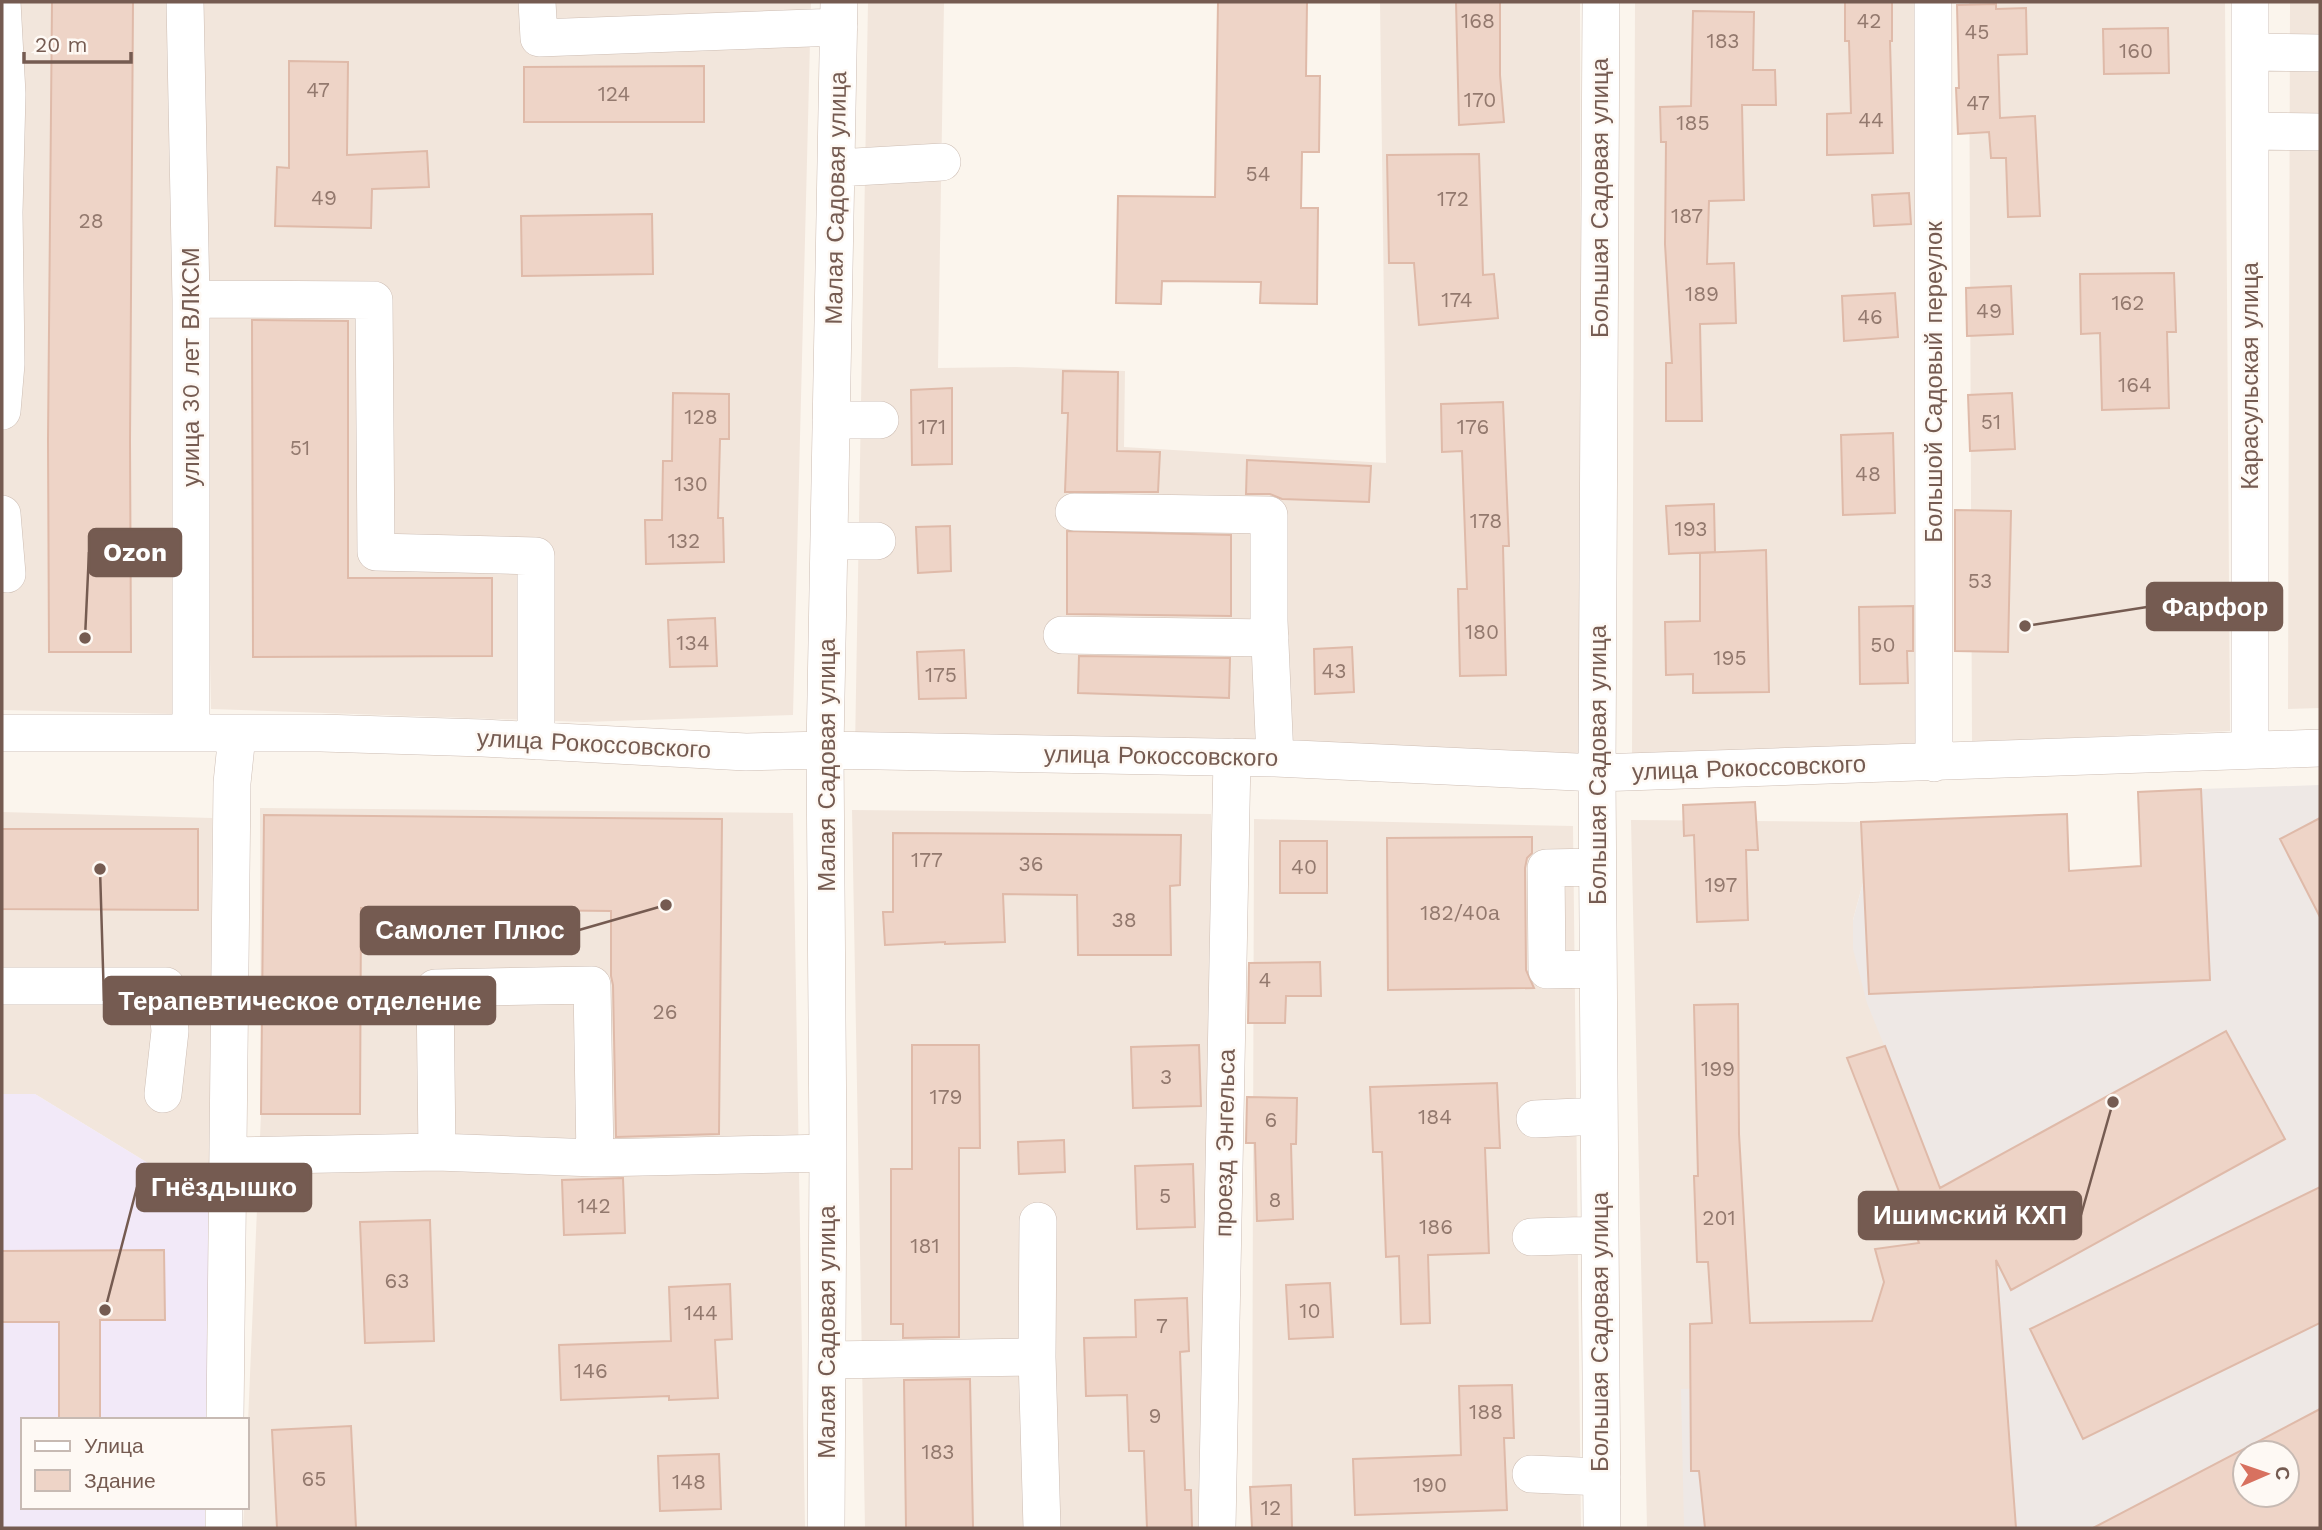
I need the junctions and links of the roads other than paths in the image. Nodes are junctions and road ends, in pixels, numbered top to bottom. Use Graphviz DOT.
graph roads {
  1 [pos="2,2"];
  2 [pos="185,2"];
  3 [pos="537,2"];
  4 [pos="1601,2"];
  5 [pos="1933,2"];
  6 [pos="2250,2"];
  7 [pos="839,14"];
  8 [pos="2250,52"];
  9 [pos="2320,53"];
  10 [pos="2250,131"];
  11 [pos="2320,132"];
  12 [pos="942,162"];
  13 [pos="837,168"];
  14 [pos="191,299"];
  15 [pos="2,411"];
  16 [pos="831,420"];
  17 [pos="880,420"];
  18 [pos="1074,512"];
  19 [pos="2,514"];
  20 [pos="829,541"];
  21 [pos="877,541"];
  22 [pos="7,574"];
  23 [pos="1062,635"];
  24 [pos="1269,638"];
  25 [pos="2,733"];
  26 [pos="191,733"];
  27 [pos="237,735"];
  28 [pos="536,741"];
  29 [pos="2320,748"];
  30 [pos="825,750"];
  31 [pos="2250,750"];
  32 [pos="1232,757"];
  33 [pos="1275,758"];
  34 [pos="1934,763"];
  35 [pos="1597,773"];
  36 [pos="1597,867"];
  37 [pos="1598,969"];
  38 [pos="2,986"];
  39 [pos="163,1094"];
  40 [pos="1599,1116"];
  41 [pos="1535,1119"];
  42 [pos="437,1152"];
  43 [pos="828,1153"];
  44 [pos="228,1156"];
  45 [pos="595,1158"];
  46 [pos="1038,1221"];
  47 [pos="1600,1235"];
  48 [pos="1531,1237"];
  49 [pos="1037,1357"];
  50 [pos="827,1360"];
  51 [pos="225,1418"];
  52 [pos="1531,1475"];
  53 [pos="1602,1477"];
  54 [pos="224,1509"];
  55 [pos="224,1528"];
  56 [pos="826,1528"];
  57 [pos="1042,1528"];
  58 [pos="1217,1528"];
  59 [pos="1602,1528"];
  1 -- 15 [label="street"];
  2 -- 14 [label="street, улица 30 лет ВЛКСМ"];
  3 -- 7 [label="street"];
  4 -- 35 [label="street, Большая Садовая улица"];
  5 -- 34 [label="street, Большой Садовый переулок"];
  6 -- 8 [label="street, Карасульская улица"];
  7 -- 13 [label="street, Малая Садовая улица"];
  8 -- 9 [label="street"];
  8 -- 10 [label="street, Карасульская улица"];
  10 -- 11 [label="street"];
  10 -- 31 [label="street, Карасульская улица"];
  12 -- 13 [label="street"];
  13 -- 16 [label="street, Малая Садовая улица"];
  14 -- 26 [label="street, улица 30 лет ВЛКСМ"];
  14 -- 28 [label="street"];
  16 -- 17 [label="street"];
  16 -- 20 [label="street, Малая Садовая улица"];
  18 -- 24 [label="street"];
  19 -- 22 [label="street"];
  20 -- 21 [label="street"];
  20 -- 30 [label="street, Малая Садовая улица"];
  23 -- 24 [label="street"];
  24 -- 33 [label="street"];
  25 -- 26 [label="street, улица Рокоссовского"];
  26 -- 27 [label="street, улица Рокоссовского"];
  27 -- 28 [label="street, улица Рокоссовского"];
  27 -- 44 [label="street"];
  28 -- 30 [label="street, улица Рокоссовского"];
  29 -- 31 [label="street, улица Рокоссовского"];
  30 -- 32 [label="street, улица Рокоссовского"];
  30 -- 43 [label="street, Малая Садовая улица"];
  31 -- 34 [label="street, улица Рокоссовского"];
  32 -- 33 [label="street, улица Рокоссовского"];
  32 -- 58 [label="street, проезд Энгельса"];
  33 -- 35 [label="street, улица Рокоссовского"];
  34 -- 35 [label="street, улица Рокоссовского"];
  35 -- 36 [label="street, Большая Садовая улица"];
  36 -- 37 [label="street, Большая Садовая улица"];
  36 -- 37 [label="street"];
  37 -- 40 [label="street, Большая Садовая улица"];
  38 -- 39 [label="street"];
  40 -- 41 [label="street"];
  40 -- 47 [label="street, Большая Садовая улица"];
  42 -- 44 [label="street"];
  42 -- 45 [label="street"];
  42 -- 45 [label="street"];
  43 -- 45 [label="street"];
  43 -- 50 [label="street, Малая Садовая улица"];
  44 -- 51 [label="street"];
  46 -- 49 [label="street"];
  47 -- 48 [label="street"];
  47 -- 53 [label="street, Большая Садовая улица"];
  49 -- 50 [label="street"];
  49 -- 57 [label="street"];
  50 -- 56 [label="street, Малая Садовая улица"];
  52 -- 53 [label="street"];
  53 -- 59 [label="street, Большая Садовая улица"];
  54 -- 55 [label="street"];
}
